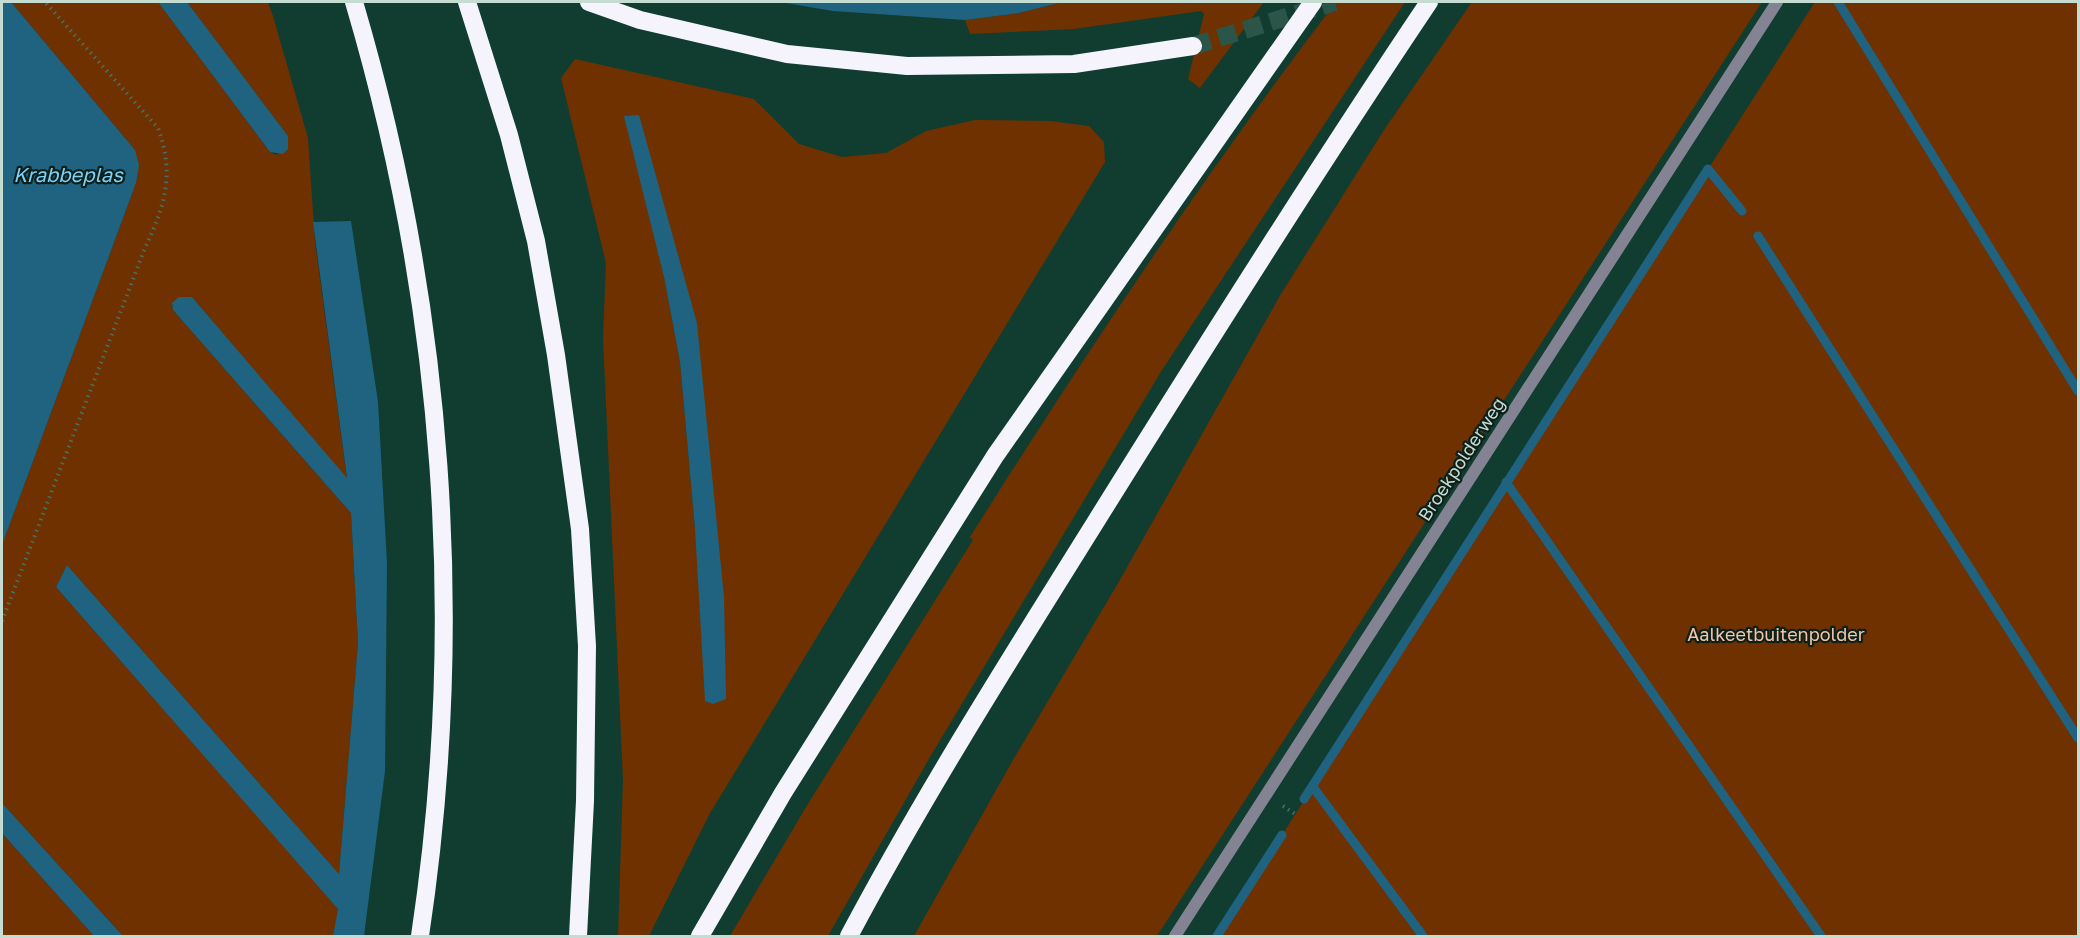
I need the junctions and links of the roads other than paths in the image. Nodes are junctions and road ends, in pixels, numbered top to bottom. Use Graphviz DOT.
graph roads {
  1 [pos="354,2"];
  2 [pos="467,2"];
  3 [pos="589,2"];
  4 [pos="1313,2"];
  5 [pos="1429,2"];
  6 [pos="1777,2"];
  7 [pos="1193,46"];
  8 [pos="420,936"];
  9 [pos="578,936"];
  10 [pos="700,936"];
  11 [pos="849,936"];
  12 [pos="1175,936"];
  1 -- 8 [label="highway"];
  2 -- 9 [label="highway"];
  3 -- 7 [label="highway"];
  4 -- 10 [label="highway"];
  5 -- 11 [label="highway"];
  6 -- 12 [label="street, Broekpolderweg"];
}
